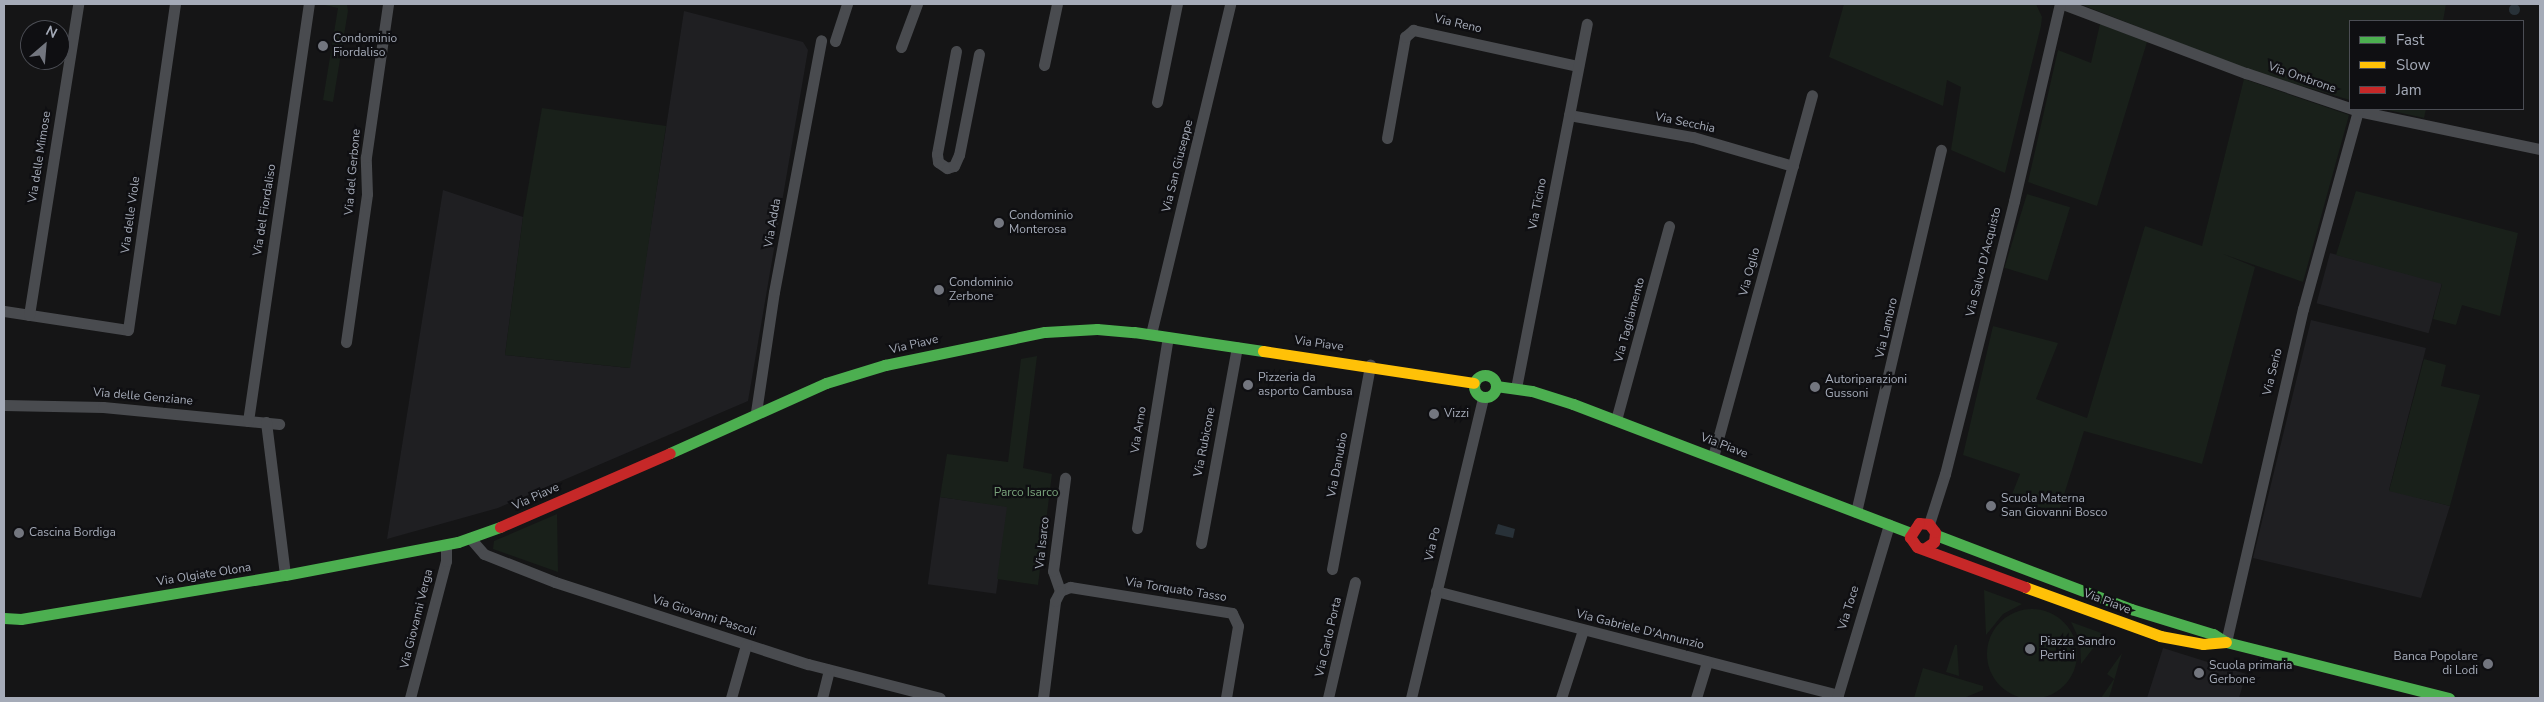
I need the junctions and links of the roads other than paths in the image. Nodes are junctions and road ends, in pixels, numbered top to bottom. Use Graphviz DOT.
graph roads {
  1 [pos="78,4"];
  2 [pos="175,4"];
  3 [pos="309,4"];
  4 [pos="388,4"];
  5 [pos="847,4"];
  6 [pos="917,4"];
  7 [pos="1057,4"];
  8 [pos="1177,4"];
  9 [pos="1230,4"];
  10 [pos="2061,4"];
  11 [pos="1587,24"];
  12 [pos="821,40"];
  13 [pos="835,41"];
  14 [pos="901,47"];
  15 [pos="956,51"];
  16 [pos="979,54"];
  17 [pos="1044,65"];
  18 [pos="1578,66"];
  19 [pos="1812,95"];
  20 [pos="1157,102"];
  21 [pos="2349,108"];
  22 [pos="2355,110"];
  23 [pos="2358,111"];
  24 [pos="1569,115"];
  25 [pos="1387,138"];
  26 [pos="2540,149"];
  27 [pos="1941,150"];
  28 [pos="1793,166"];
  29 [pos="1669,226"];
  30 [pos="4,311"];
  31 [pos="29,316"];
  32 [pos="1151,334"];
  33 [pos="1168,336"];
  34 [pos="346,342"];
  35 [pos="1237,347"];
  36 [pos="1370,366"];
  37 [pos="1474,383"];
  38 [pos="1496,386"];
  39 [pos="1516,388"];
  40 [pos="1483,397"];
  41 [pos="4,405"];
  42 [pos="756,412"];
  43 [pos="1616,420"];
  44 [pos="248,421"];
  45 [pos="266,422"];
  46 [pos="279,424"];
  47 [pos="1713,457"];
  48 [pos="1065,478"];
  49 [pos="1856,512"];
  50 [pos="1929,524"];
  51 [pos="1889,525"];
  52 [pos="1137,528"];
  53 [pos="1911,533"];
  54 [pos="1936,535"];
  55 [pos="470,538"];
  56 [pos="1200,543"];
  57 [pos="446,546"];
  58 [pos="1926,548"];
  59 [pos="390,557"];
  60 [pos="1332,569"];
  61 [pos="285,575"];
  62 [pos="1355,582"];
  63 [pos="1060,591"];
  64 [pos="1436,591"];
  65 [pos="4,618"];
  66 [pos="21,619"];
  67 [pos="4,628"];
  68 [pos="1583,630"];
  69 [pos="2226,642"];
  70 [pos="746,645"];
  71 [pos="1707,662"];
  72 [pos="829,670"];
  73 [pos="922,696"];
  74 [pos="1837,697"];
  75 [pos="410,698"];
  76 [pos="731,698"];
  77 [pos="822,698"];
  78 [pos="940,698"];
  79 [pos="1043,698"];
  80 [pos="1226,698"];
  81 [pos="1328,698"];
  82 [pos="1411,698"];
  83 [pos="1561,698"];
  84 [pos="1696,698"];
  85 [pos="2448,698"];
  1 -- 31 [label="street, Via delle Mimose"];
  2 -- 31 [label="street, Via delle Viole"];
  3 -- 44 [label="street, Via del Fiordaliso"];
  4 -- 34 [label="street, Via del Gerbone"];
  5 -- 13 [label="street"];
  6 -- 14 [label="street"];
  7 -- 17 [label="street"];
  8 -- 20 [label="street"];
  9 -- 32 [label="street, Via San Giuseppe"];
  10 -- 21 [label="street, Via Ombrone"];
  10 -- 50 [label="street, Via Salvo D'Acquisto"];
  11 -- 18 [label="street, Via Ticino"];
  12 -- 42 [label="street, Via Adda"];
  15 -- 16 [label="street"];
  18 -- 24 [label="street, Via Ticino"];
  18 -- 25 [label="street, Via Reno"];
  19 -- 28 [label="street, Via Oglio"];
  22 -- 23 [label="street, Via Ombrone"];
  23 -- 26 [label="street, Via Ombrone"];
  23 -- 69 [label="street, Via Serio"];
  24 -- 28 [label="street, Via Secchia"];
  24 -- 39 [label="street, Via Ticino"];
  27 -- 49 [label="street, Via Lambro"];
  28 -- 47 [label="street, Via Oglio"];
  29 -- 43 [label="street, Via Tagliamento"];
  30 -- 31 [label="street"];
  32 -- 33 [label="street, Via Piave"];
  32 -- 42 [label="street, Via Piave"];
  33 -- 35 [label="street, Via Piave"];
  33 -- 52 [label="street, Via Arno"];
  35 -- 36 [label="street, Via Piave"];
  35 -- 56 [label="street, Via Rubicone"];
  36 -- 37 [label="street, Via Piave"];
  36 -- 60 [label="street, Via Danubio"];
  37 -- 38 [label="street, Via Piave"];
  37 -- 40 [label="street"];
  38 -- 39 [label="street, Via Piave"];
  38 -- 40 [label="street"];
  39 -- 43 [label="street, Via Piave"];
  40 -- 64 [label="street, Via Po"];
  41 -- 44 [label="street, Via delle Genziane"];
  42 -- 55 [label="street, Via Piave"];
  43 -- 47 [label="street, Via Piave"];
  44 -- 45 [label="street, Via delle Genziane"];
  45 -- 46 [label="street, Via delle Genziane"];
  45 -- 61 [label="street"];
  47 -- 49 [label="street, Via Piave"];
  48 -- 63 [label="street, Via Isarco"];
  49 -- 51 [label="street, Via Piave"];
  50 -- 53 [label="street"];
  50 -- 54 [label="street"];
  51 -- 53 [label="street, Via Piave"];
  51 -- 74 [label="street, Via Toce"];
  53 -- 58 [label="street, Via Piave"];
  54 -- 58 [label="street"];
  54 -- 69 [label="street, Via Piave"];
  55 -- 57 [label="street, Via Piave"];
  55 -- 70 [label="street, Via Giovanni Pascoli"];
  57 -- 59 [label="street, Via Piave"];
  57 -- 75 [label="street, Via Giovanni Verga"];
  58 -- 69 [label="street, Via Piave"];
  59 -- 61 [label="street, Via Olgiate Olona"];
  61 -- 66 [label="street, Via Olgiate Olona"];
  62 -- 81 [label="street, Via Carlo Porta"];
  63 -- 79 [label="street, Via Isarco"];
  63 -- 80 [label="street, Via Torquato Tasso"];
  64 -- 68 [label="street, Via Gabriele D'Annunzio"];
  64 -- 82 [label="street, Via Po"];
  65 -- 66 [label="street, Via Olgiate Olona"];
  66 -- 67 [label="street, Via Olgiate Olona"];
  68 -- 71 [label="street, Via Gabriele D'Annunzio"];
  68 -- 83 [label="street"];
  69 -- 85 [label="street, Via Piave"];
  70 -- 72 [label="street, Via Giovanni Pascoli"];
  70 -- 76 [label="street"];
  71 -- 74 [label="street, Via Gabriele D'Annunzio"];
  71 -- 84 [label="street"];
  72 -- 73 [label="street, Via Giovanni Pascoli"];
  72 -- 77 [label="street"];
  73 -- 78 [label="street, Via Giovanni Pascoli"];
}
